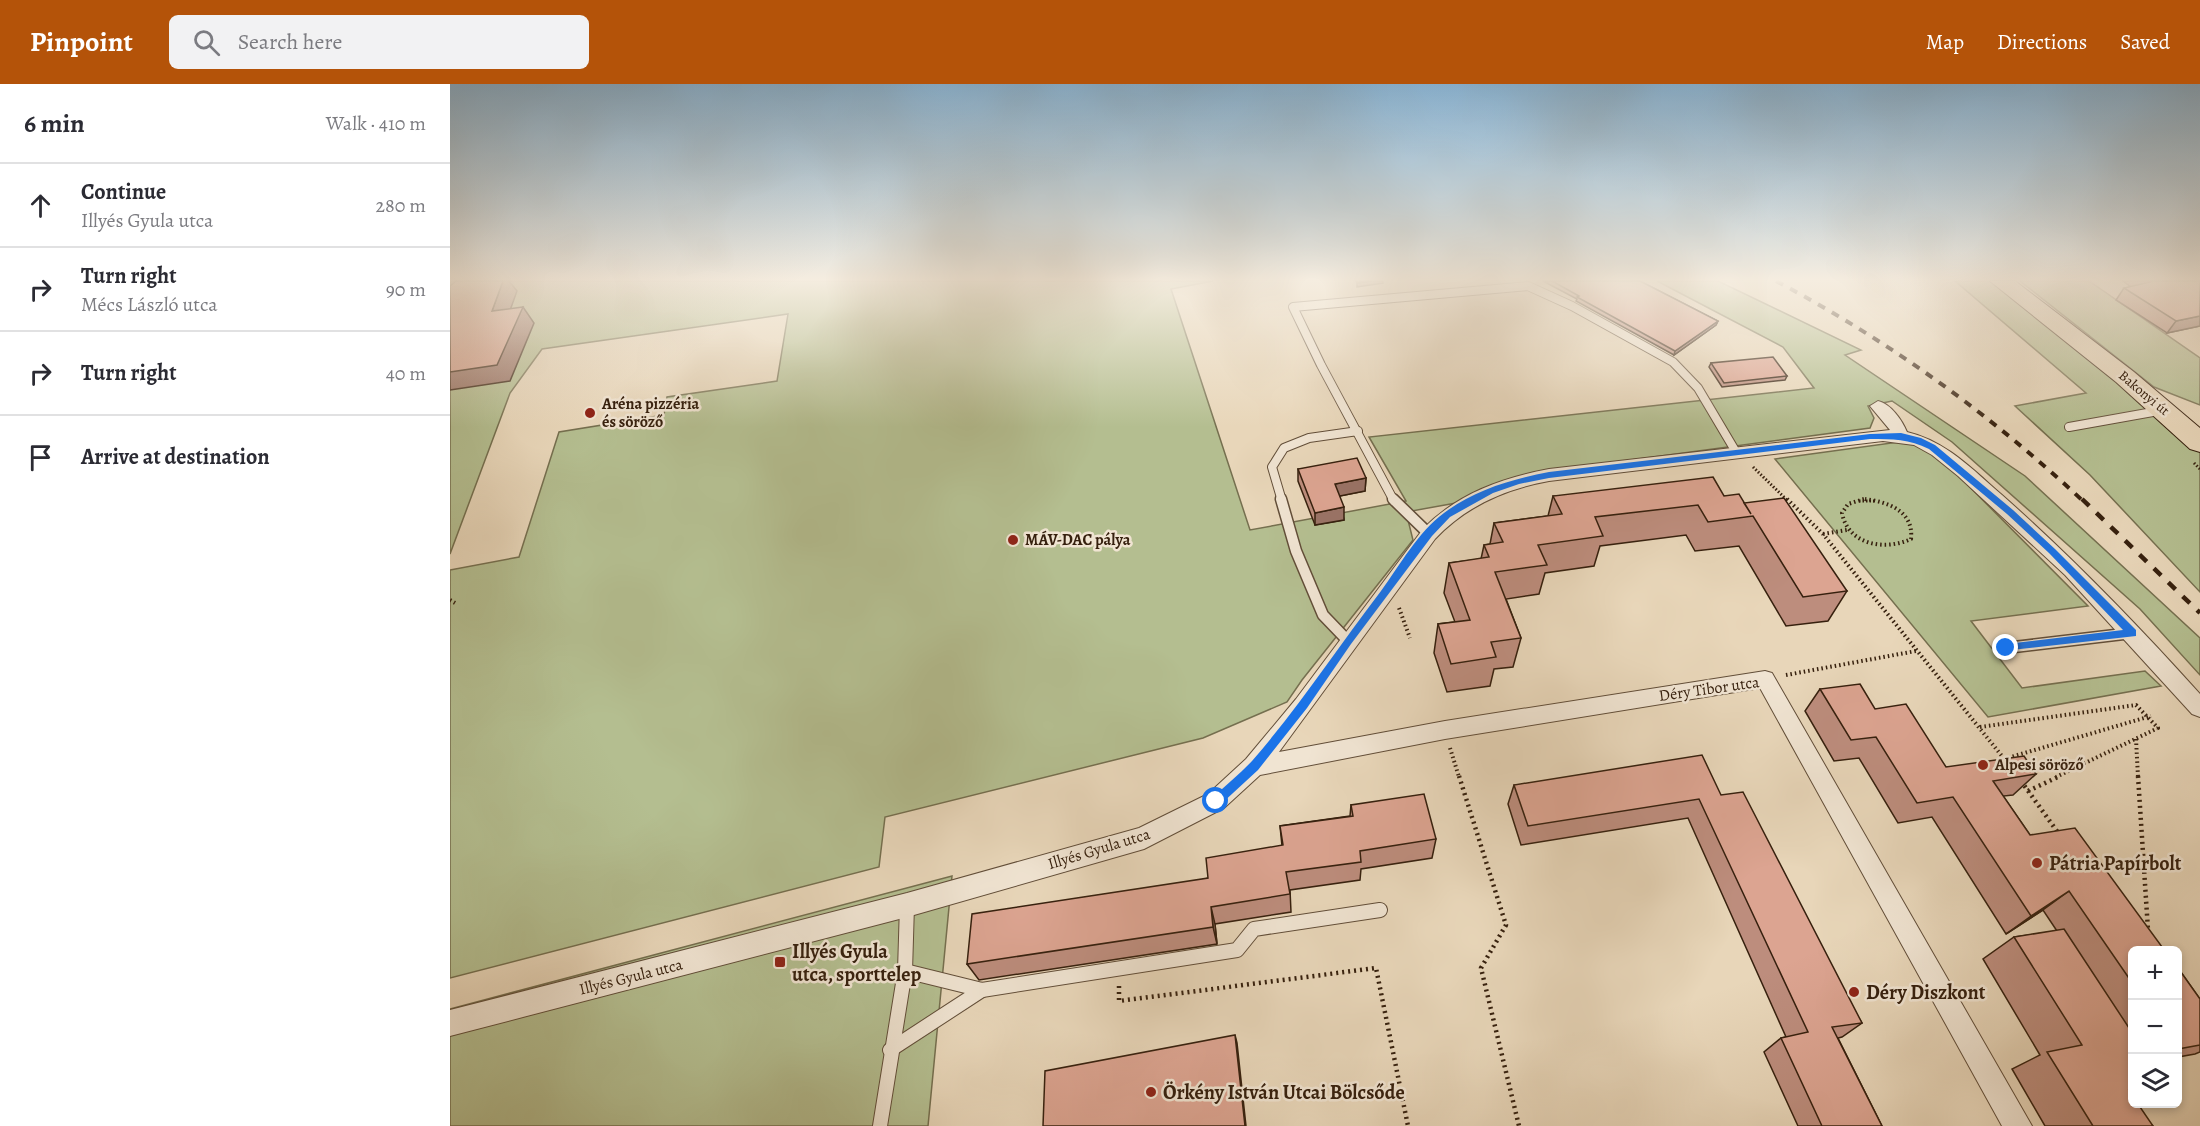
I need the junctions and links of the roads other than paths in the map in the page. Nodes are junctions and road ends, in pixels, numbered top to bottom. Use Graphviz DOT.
graph roads {
  1 [pos="1304,330"];
  2 [pos="1615,330"];
  3 [pos="2062,330"];
  4 [pos="1878,406"];
  5 [pos="2164,410"];
  6 [pos="2069,427"];
  7 [pos="1358,431"];
  8 [pos="1901,436"];
  9 [pos="2200,443"];
  10 [pos="1736,452"];
  11 [pos="1429,534"];
  12 [pos="2132,633"];
  13 [pos="1348,641"];
  14 [pos="2006,648"];
  15 [pos="2200,708"];
  16 [pos="1254,766"];
  17 [pos="907,905"];
  18 [pos="1380,910"];
  19 [pos="905,971"];
  20 [pos="982,990"];
  21 [pos="450,1023"];
  22 [pos="890,1050"];
  23 [pos="880,1126"];
  24 [pos="2018,1126"];
  1 -- 7 [label="lane"];
  2 -- 10 [label="lane"];
  3 -- 5 [label="main road, Bakonyi út"];
  4 -- 8 [label="street"];
  5 -- 6 [label="lane"];
  5 -- 9 [label="main road, Bakonyi út"];
  7 -- 11 [label="lane"];
  7 -- 13 [label="lane"];
  8 -- 10 [label="street, Illyés Gyula utca"];
  8 -- 12 [label="street, Illyés Gyula utca"];
  10 -- 11 [label="street, Illyés Gyula utca"];
  11 -- 13 [label="street, Illyés Gyula utca"];
  12 -- 14 [label="lane"];
  12 -- 15 [label="street, Illyés Gyula utca"];
  13 -- 16 [label="street, Illyés Gyula utca"];
  16 -- 17 [label="street, Illyés Gyula utca"];
  16 -- 24 [label="street, Déry Tibor utca"];
  17 -- 19 [label="lane"];
  17 -- 21 [label="street, Illyés Gyula utca"];
  18 -- 20 [label="lane"];
  19 -- 20 [label="lane"];
  19 -- 22 [label="lane"];
  20 -- 22 [label="lane"];
  22 -- 23 [label="lane"];
}
